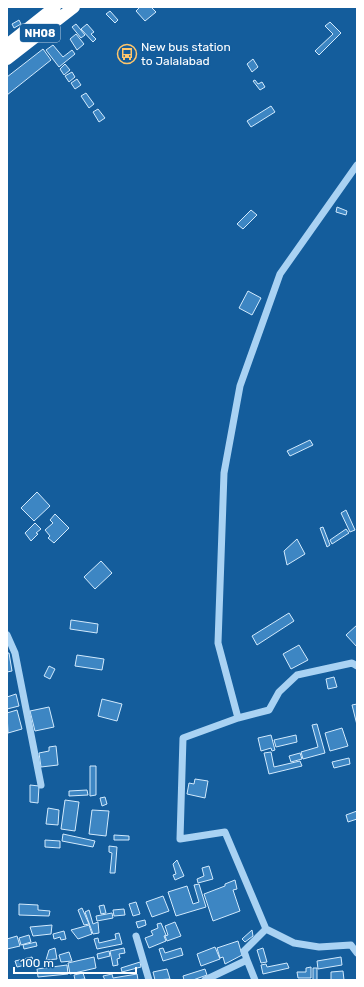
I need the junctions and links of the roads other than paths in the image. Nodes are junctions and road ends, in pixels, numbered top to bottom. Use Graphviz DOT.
graph roads {
  1 [pos="55,7"];
  2 [pos="74,7"];
  3 [pos="7,44"];
  4 [pos="7,59"];
  5 [pos="357,165"];
  6 [pos="7,635"];
  7 [pos="357,666"];
  8 [pos="238,718"];
  9 [pos="41,786"];
  10 [pos="266,929"];
  11 [pos="136,936"];
  12 [pos="357,953"];
  13 [pos="247,960"];
  14 [pos="149,980"];
  15 [pos="205,980"];
  16 [pos="255,980"];
  1 -- 3 [label="highway, NH08"];
  2 -- 4 [label="highway, NH08"];
  5 -- 8 [label="street"];
  6 -- 9 [label="street"];
  7 -- 8 [label="street"];
  8 -- 10 [label="street"];
  10 -- 12 [label="street"];
  10 -- 13 [label="street"];
  11 -- 14 [label="street"];
  13 -- 15 [label="street"];
  13 -- 16 [label="street"];
}
